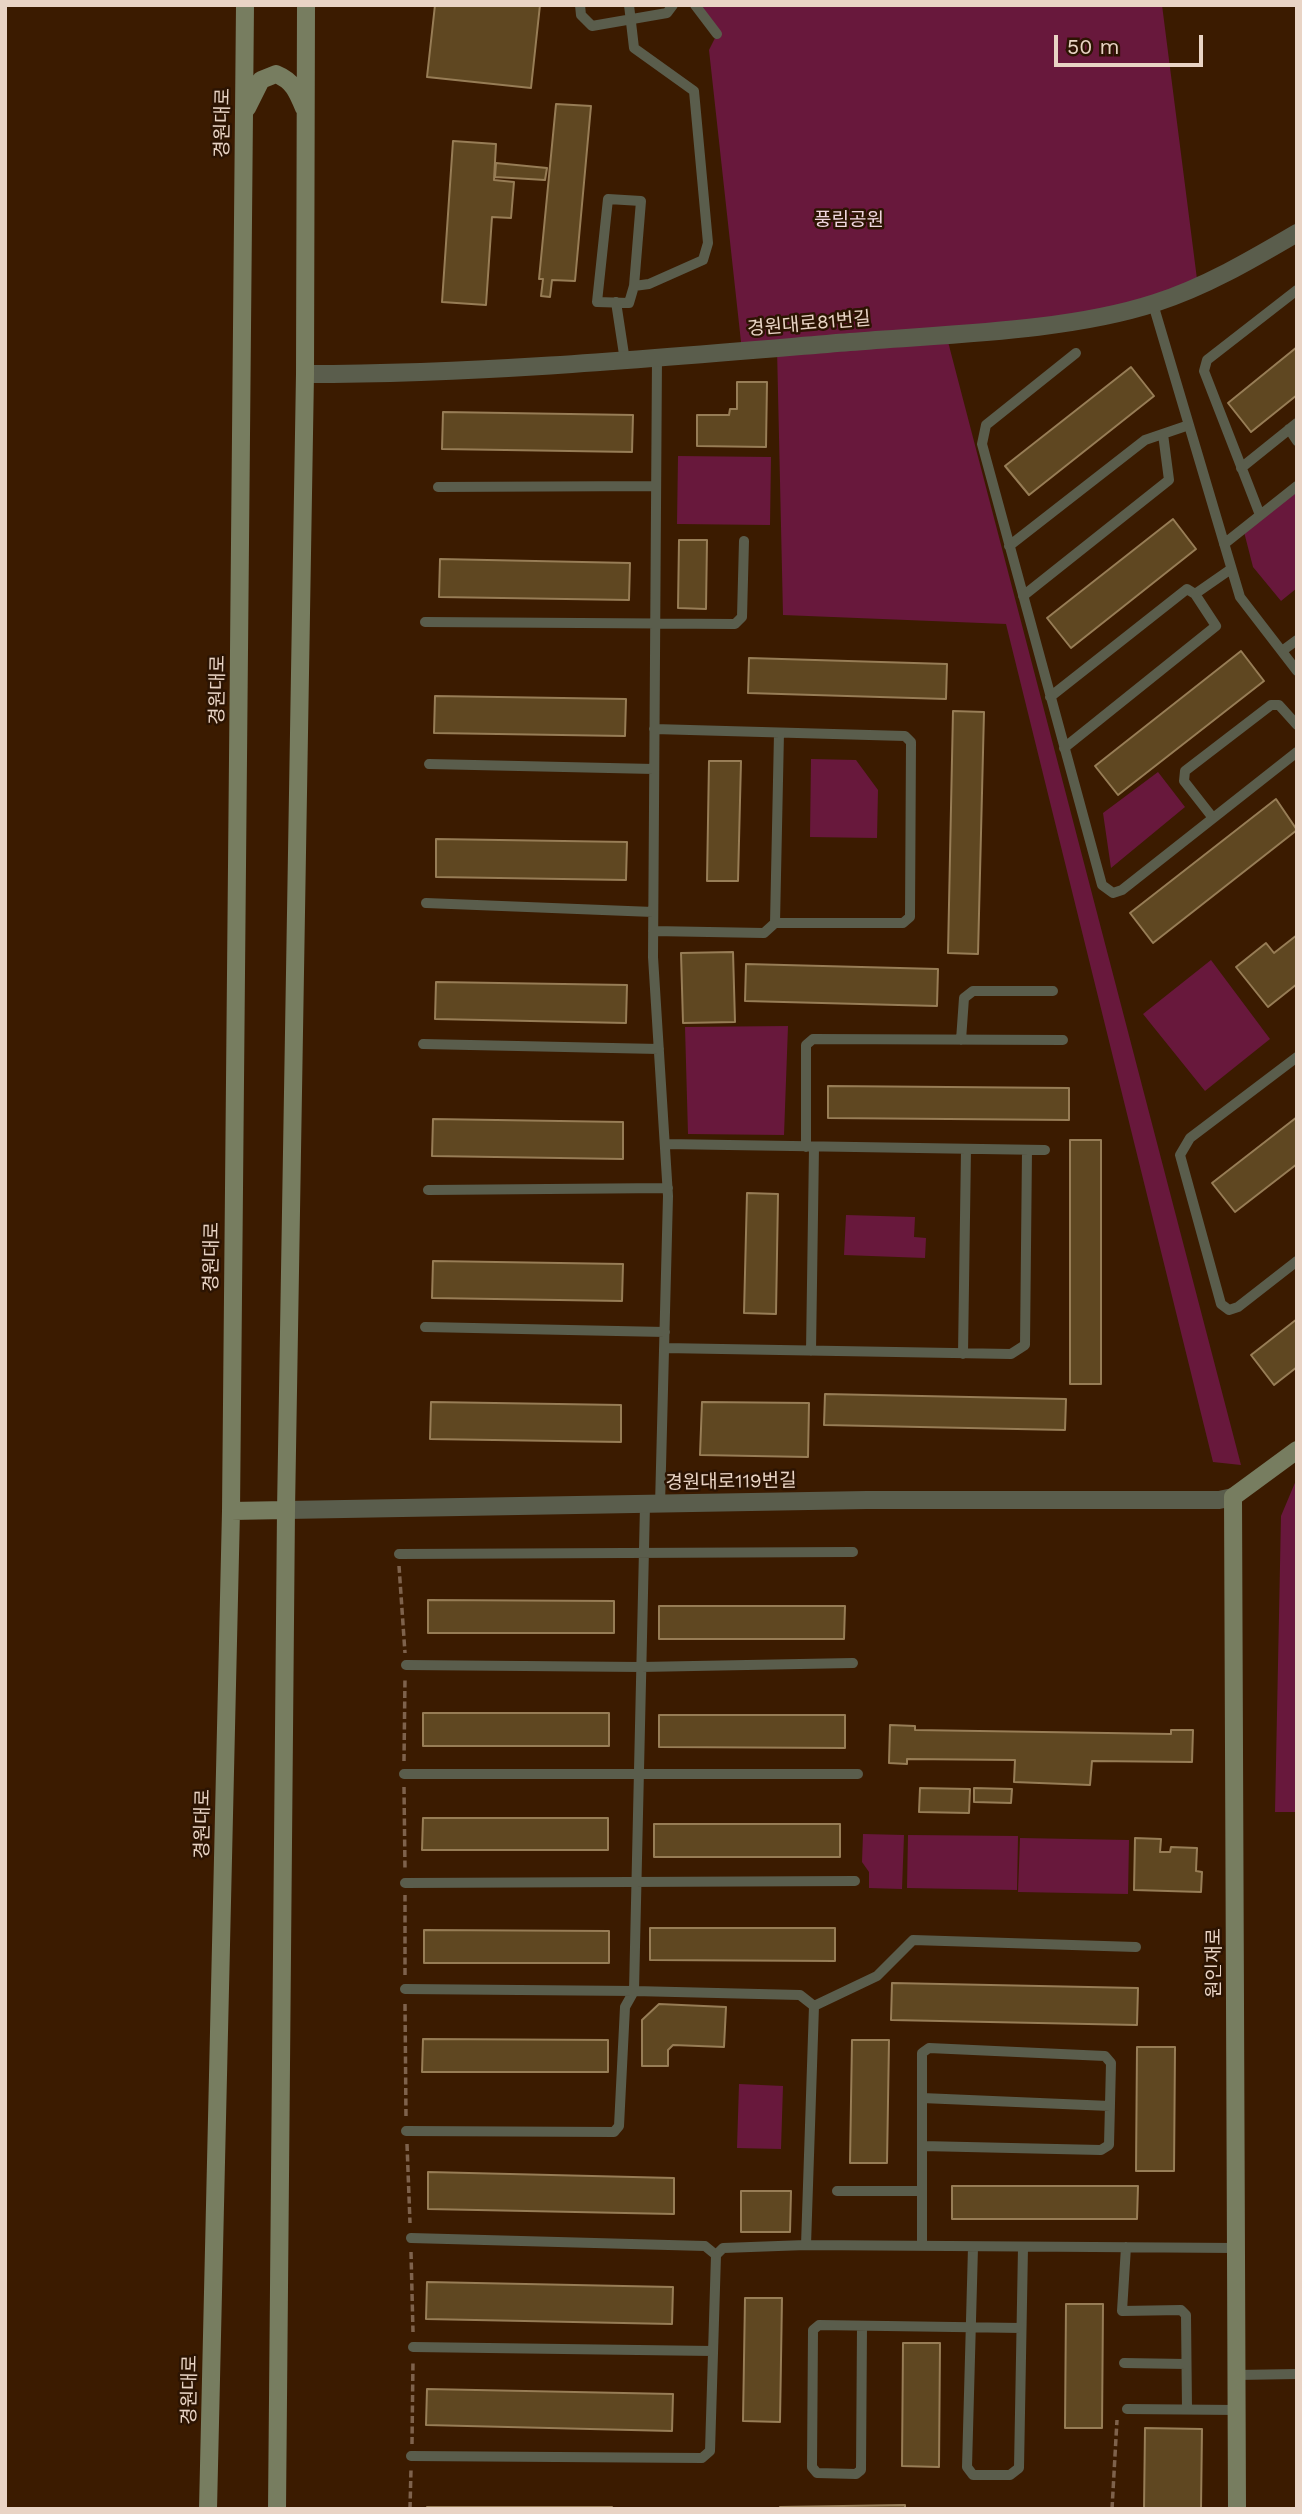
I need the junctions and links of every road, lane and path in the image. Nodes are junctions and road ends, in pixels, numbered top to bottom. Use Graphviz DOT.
graph roads {
  1 [pos="245,5"];
  2 [pos="306,5"];
  3 [pos="580,5"];
  4 [pos="629,5"];
  5 [pos="673,5"];
  6 [pos="695,5"];
  7 [pos="631,19"];
  8 [pos="717,34"];
  9 [pos="306,115"];
  10 [pos="244,116"];
  11 [pos="1297,233"];
  12 [pos="634,286"];
  13 [pos="1297,290"];
  14 [pos="616,302"];
  15 [pos="1153,304"];
  16 [pos="1076,353"];
  17 [pos="657,358"];
  18 [pos="625,361"];
  19 [pos="305,374"];
  20 [pos="1189,425"];
  21 [pos="1293,426"];
  22 [pos="1163,434"];
  23 [pos="1297,441"];
  24 [pos="1241,468"];
  25 [pos="656,486"];
  26 [pos="1297,486"];
  27 [pos="438,487"];
  28 [pos="1260,515"];
  29 [pos="744,541"];
  30 [pos="1224,544"];
  31 [pos="1009,546"];
  32 [pos="1231,569"];
  33 [pos="1195,594"];
  34 [pos="1023,596"];
  35 [pos="425,622"];
  36 [pos="655,623"];
  37 [pos="1297,640"];
  38 [pos="1282,651"];
  39 [pos="1297,671"];
  40 [pos="1050,697"];
  41 [pos="1296,722"];
  42 [pos="654,729"];
  43 [pos="779,733"];
  44 [pos="1064,748"];
  45 [pos="1296,754"];
  46 [pos="429,764"];
  47 [pos="654,769"];
  48 [pos="1213,818"];
  49 [pos="426,903"];
  50 [pos="653,912"];
  51 [pos="775,923"];
  52 [pos="653,931"];
  53 [pos="1053,991"];
  54 [pos="961,1040"];
  55 [pos="1063,1040"];
  56 [pos="422,1044"];
  57 [pos="659,1049"];
  58 [pos="1297,1057"];
  59 [pos="665,1144"];
  60 [pos="810,1147"];
  61 [pos="966,1149"];
  62 [pos="1027,1150"];
  63 [pos="1045,1150"];
  64 [pos="668,1188"];
  65 [pos="428,1190"];
  66 [pos="1297,1261"];
  67 [pos="425,1327"];
  68 [pos="665,1332"];
  69 [pos="664,1348"];
  70 [pos="811,1350"];
  71 [pos="963,1353"];
  72 [pos="1297,1450"];
  73 [pos="1233,1497"];
  74 [pos="652,1505"];
  75 [pos="286,1510"];
  76 [pos="231,1511"];
  77 [pos="853,1552"];
  78 [pos="398,1554"];
  79 [pos="643,1554"];
  80 [pos="853,1662"];
  81 [pos="405,1665"];
  82 [pos="641,1667"];
  83 [pos="404,1774"];
  84 [pos="858,1774"];
  85 [pos="639,1776"];
  86 [pos="855,1881"];
  87 [pos="636,1882"];
  88 [pos="405,1883"];
  89 [pos="1136,1947"];
  90 [pos="405,1989"];
  91 [pos="634,1991"];
  92 [pos="814,2006"];
  93 [pos="922,2098"];
  94 [pos="1110,2106"];
  95 [pos="406,2131"];
  96 [pos="922,2146"];
  97 [pos="837,2191"];
  98 [pos="922,2192"];
  99 [pos="411,2238"];
  100 [pos="806,2245"];
  101 [pos="922,2246"];
  102 [pos="973,2246"];
  103 [pos="1023,2247"];
  104 [pos="1126,2247"];
  105 [pos="1236,2248"];
  106 [pos="716,2255"];
  107 [pos="862,2326"];
  108 [pos="971,2326"];
  109 [pos="1021,2328"];
  110 [pos="413,2347"];
  111 [pos="713,2350"];
  112 [pos="1124,2363"];
  113 [pos="1186,2364"];
  114 [pos="1297,2374"];
  115 [pos="1236,2375"];
  116 [pos="1127,2409"];
  117 [pos="1187,2409"];
  118 [pos="1236,2410"];
  119 [pos="411,2456"];
  120 [pos="208,2509"];
  121 [pos="277,2509"];
  122 [pos="410,2509"];
  123 [pos="1112,2509"];
  124 [pos="1237,2509"];
  1 -- 10 [label="main road, 경원대로"];
  2 -- 9 [label="main road"];
  3 -- 7 [label="lane"];
  4 -- 7 [label="lane"];
  5 -- 7 [label="lane"];
  6 -- 8 [label="lane"];
  7 -- 12 [label="lane"];
  9 -- 10 [label="main road"];
  9 -- 19 [label="main road"];
  10 -- 76 [label="main road, 경원대로"];
  11 -- 15 [label="street, 경원대로81번길"];
  12 -- 14 [label="lane"];
  12 -- 14 [label="lane"];
  13 -- 24 [label="lane"];
  14 -- 18 [label="lane"];
  15 -- 17 [label="street, 경원대로81번길"];
  15 -- 20 [label="lane"];
  16 -- 31 [label="lane"];
  17 -- 18 [label="street, 경원대로81번길"];
  17 -- 25 [label="lane"];
  18 -- 19 [label="street, 경원대로81번길"];
  19 -- 75 [label="main road"];
  20 -- 22 [label="lane"];
  20 -- 30 [label="lane"];
  21 -- 23 [label="lane"];
  21 -- 24 [label="lane"];
  22 -- 31 [label="lane"];
  22 -- 34 [label="lane"];
  24 -- 28 [label="lane"];
  25 -- 27 [label="lane"];
  25 -- 36 [label="lane"];
  26 -- 28 [label="lane"];
  28 -- 30 [label="lane"];
  29 -- 36 [label="lane"];
  30 -- 32 [label="lane"];
  31 -- 34 [label="lane"];
  32 -- 33 [label="lane"];
  32 -- 38 [label="lane"];
  33 -- 40 [label="lane"];
  33 -- 44 [label="lane"];
  34 -- 40 [label="lane"];
  35 -- 36 [label="lane"];
  36 -- 42 [label="lane"];
  37 -- 38 [label="lane"];
  38 -- 39 [label="lane"];
  40 -- 44 [label="lane"];
  41 -- 48 [label="lane"];
  42 -- 43 [label="lane"];
  42 -- 47 [label="lane"];
  43 -- 51 [label="lane"];
  43 -- 51 [label="lane"];
  44 -- 48 [label="lane"];
  45 -- 48 [label="lane"];
  46 -- 47 [label="lane"];
  47 -- 50 [label="lane"];
  49 -- 50 [label="lane"];
  50 -- 52 [label="lane"];
  51 -- 52 [label="lane"];
  52 -- 57 [label="lane"];
  53 -- 54 [label="lane"];
  54 -- 55 [label="lane"];
  54 -- 60 [label="lane"];
  56 -- 57 [label="lane"];
  57 -- 59 [label="lane"];
  58 -- 66 [label="lane"];
  59 -- 60 [label="lane"];
  59 -- 64 [label="lane"];
  60 -- 61 [label="lane"];
  60 -- 70 [label="lane"];
  61 -- 62 [label="lane"];
  61 -- 71 [label="lane"];
  62 -- 63 [label="lane"];
  62 -- 71 [label="lane"];
  64 -- 65 [label="lane"];
  64 -- 68 [label="lane"];
  67 -- 68 [label="lane"];
  68 -- 69 [label="lane"];
  69 -- 70 [label="lane"];
  69 -- 74 [label="lane"];
  70 -- 71 [label="lane"];
  72 -- 73 [label="main road"];
  73 -- 74 [label="street, 경원대로119번길"];
  73 -- 105 [label="main road, 원인재로"];
  74 -- 75 [label="street, 경원대로119번길"];
  74 -- 79 [label="lane"];
  75 -- 76 [label="main road, 경원대로119번길"];
  75 -- 121 [label="main road"];
  76 -- 120 [label="main road, 경원대로"];
  77 -- 79 [label="lane"];
  78 -- 79 [label="lane"];
  78 -- 81 [label="path"];
  79 -- 82 [label="lane"];
  80 -- 82 [label="lane"];
  81 -- 82 [label="lane"];
  81 -- 83 [label="path"];
  82 -- 85 [label="lane"];
  83 -- 85 [label="lane"];
  83 -- 88 [label="path"];
  84 -- 85 [label="lane"];
  85 -- 87 [label="lane"];
  86 -- 87 [label="lane"];
  87 -- 88 [label="lane"];
  87 -- 91 [label="lane"];
  88 -- 90 [label="path"];
  89 -- 92 [label="lane"];
  90 -- 91 [label="lane"];
  90 -- 95 [label="path"];
  91 -- 92 [label="lane"];
  91 -- 95 [label="lane"];
  92 -- 100 [label="lane"];
  93 -- 94 [label="lane"];
  93 -- 94 [label="lane"];
  93 -- 96 [label="lane"];
  94 -- 96 [label="lane"];
  95 -- 99 [label="path"];
  96 -- 98 [label="lane"];
  97 -- 98 [label="lane"];
  98 -- 101 [label="lane"];
  99 -- 106 [label="lane"];
  99 -- 110 [label="path"];
  100 -- 101 [label="lane"];
  100 -- 106 [label="lane"];
  101 -- 102 [label="lane"];
  102 -- 103 [label="lane"];
  102 -- 108 [label="lane"];
  103 -- 104 [label="lane"];
  103 -- 109 [label="lane"];
  104 -- 105 [label="lane"];
  104 -- 113 [label="lane"];
  105 -- 115 [label="main road, 원인재로"];
  106 -- 111 [label="lane"];
  107 -- 107 [label="lane"];
  107 -- 108 [label="lane"];
  108 -- 109 [label="lane"];
  108 -- 109 [label="lane"];
  110 -- 111 [label="lane"];
  110 -- 119 [label="path"];
  111 -- 119 [label="lane"];
  112 -- 113 [label="lane"];
  113 -- 117 [label="lane"];
  114 -- 115 [label="lane"];
  115 -- 118 [label="main road, 원인재로"];
  116 -- 117 [label="lane"];
  116 -- 123 [label="path"];
  117 -- 118 [label="lane"];
  118 -- 124 [label="main road, 원인재로"];
  119 -- 122 [label="path"];
}
